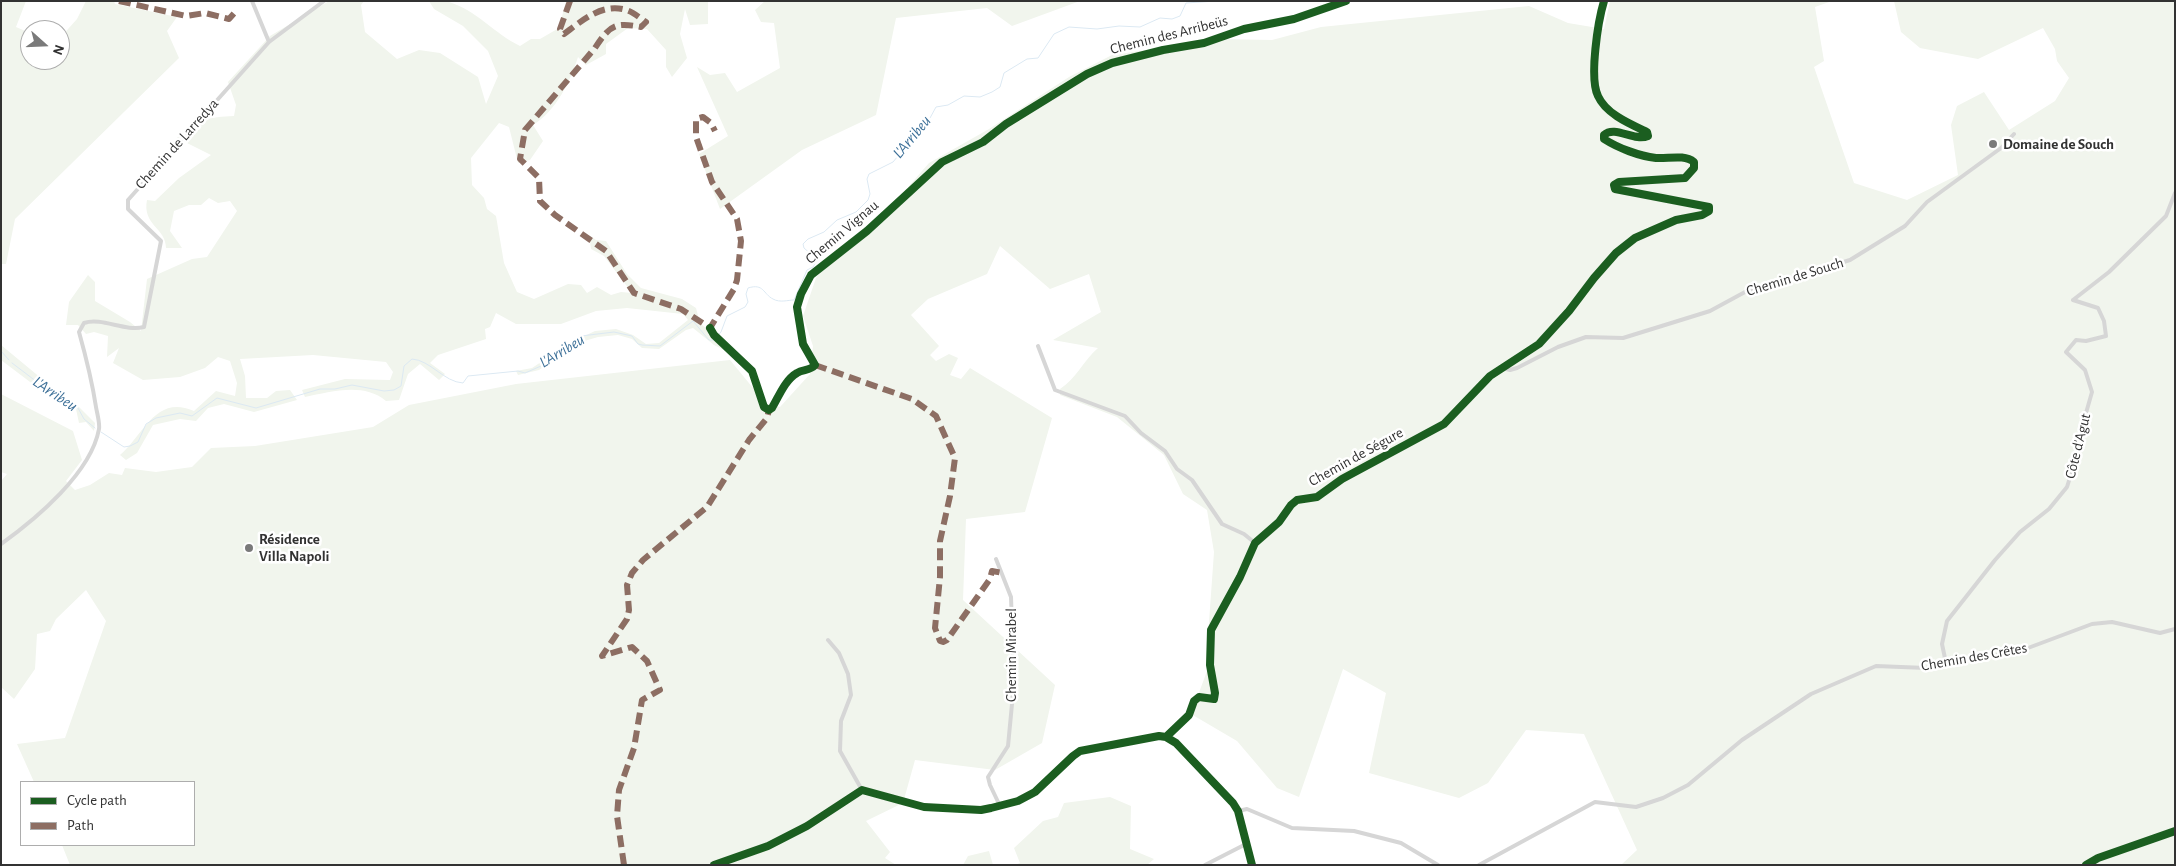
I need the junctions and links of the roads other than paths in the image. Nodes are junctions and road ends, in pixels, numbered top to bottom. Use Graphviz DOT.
graph roads {
  1 [pos="252,1"];
  2 [pos="324,1"];
  3 [pos="1346,1"];
  4 [pos="1604,1"];
  5 [pos="269,42"];
  6 [pos="1087,74"];
  7 [pos="2014,134"];
  8 [pos="2175,193"];
  9 [pos="710,328"];
  10 [pos="1038,346"];
  11 [pos="1502,368"];
  12 [pos="1490,376"];
  13 [pos="1255,543"];
  14 [pos="1,544"];
  15 [pos="996,559"];
  16 [pos="2175,629"];
  17 [pos="828,640"];
  18 [pos="1946,663"];
  19 [pos="1166,737"];
  20 [pos="862,790"];
  21 [pos="1000,806"];
  22 [pos="1238,811"];
  23 [pos="2175,831"];
  24 [pos="1246,844"];
  25 [pos="714,865"];
  26 [pos="1205,865"];
  27 [pos="1252,865"];
  28 [pos="1438,865"];
  29 [pos="1478,865"];
  30 [pos="2086,865"];
  1 -- 5 [label="street"];
  2 -- 5 [label="street"];
  3 -- 6 [label="street, Chemin des Arribeüs"];
  4 -- 11 [label="street"];
  5 -- 14 [label="street, Chemin de Larredya"];
  6 -- 9 [label="street, Chemin Vignau"];
  7 -- 11 [label="street, Chemin de Souch"];
  8 -- 18 [label="street, Côte d'Agut"];
  10 -- 13 [label="street"];
  11 -- 12 [label="street, Chemin de Souch"];
  12 -- 13 [label="street, Chemin de Ségure"];
  13 -- 19 [label="street, Chemin de Ségure"];
  15 -- 21 [label="street, Chemin Mirabel"];
  16 -- 18 [label="street, Chemin des Crêtes"];
  17 -- 20 [label="street"];
  18 -- 29 [label="street, Chemin des Crêtes"];
  19 -- 21 [label="street"];
  19 -- 22 [label="street"];
  20 -- 21 [label="street"];
  20 -- 25 [label="street"];
  22 -- 24 [label="street"];
  22 -- 28 [label="street"];
  23 -- 30 [label="main road"];
  24 -- 26 [label="street"];
  24 -- 27 [label="street"];
}
